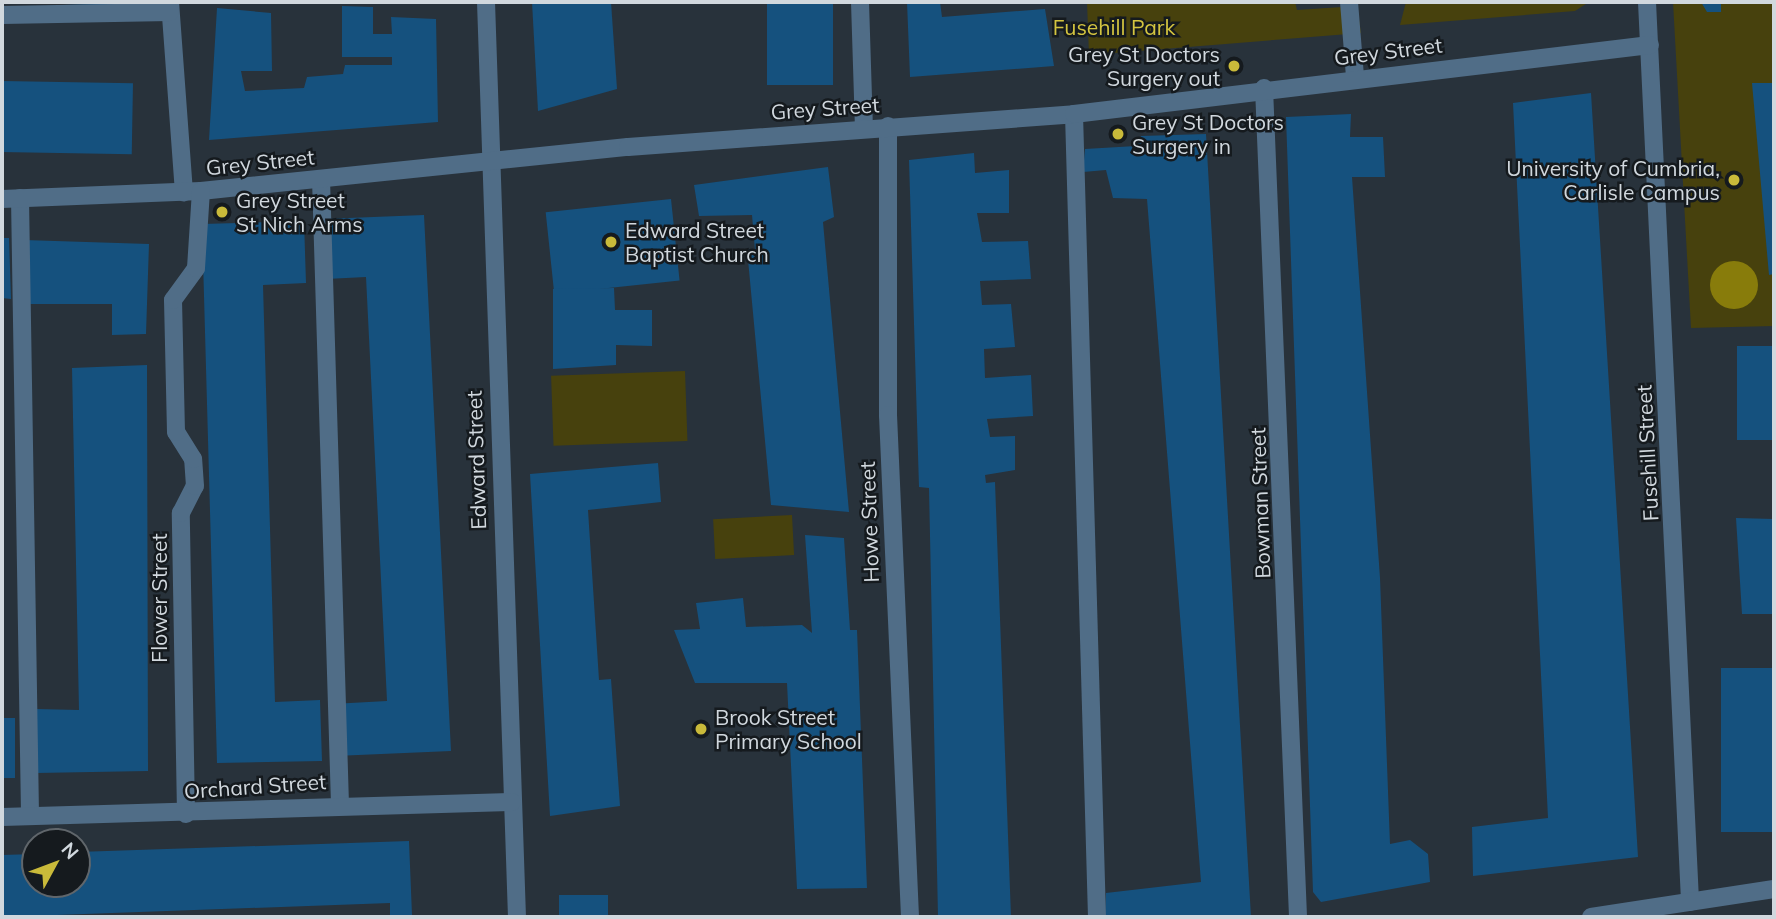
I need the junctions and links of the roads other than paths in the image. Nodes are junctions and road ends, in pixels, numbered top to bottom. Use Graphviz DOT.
graph roads {
  1 [pos="486,2"];
  2 [pos="860,2"];
  3 [pos="1349,2"];
  4 [pos="1647,2"];
  5 [pos="170,7"];
  6 [pos="2,15"];
  7 [pos="1650,45"];
  8 [pos="1355,77"];
  9 [pos="1264,88"];
  10 [pos="1074,114"];
  11 [pos="888,126"];
  12 [pos="864,127"];
  13 [pos="488,160"];
  14 [pos="321,179"];
  15 [pos="193,191"];
  16 [pos="11,198"];
  17 [pos="512,802"];
  18 [pos="340,803"];
  19 [pos="186,814"];
  20 [pos="30,816"];
  21 [pos="2,817"];
  22 [pos="1774,889"];
  23 [pos="1690,902"];
  24 [pos="517,917"];
  25 [pos="910,917"];
  26 [pos="1097,917"];
  27 [pos="1298,917"];
  28 [pos="1591,917"];
  1 -- 13 [label="street, Edward Street"];
  2 -- 12 [label="street"];
  3 -- 8 [label="street"];
  4 -- 7 [label="street, Fusehill Street"];
  5 -- 6 [label="street"];
  5 -- 15 [label="street, Flower Street"];
  7 -- 8 [label="street, Grey Street"];
  7 -- 23 [label="street, Fusehill Street"];
  8 -- 9 [label="street, Grey Street"];
  9 -- 10 [label="street, Grey Street"];
  9 -- 27 [label="street, Bowman Street"];
  10 -- 11 [label="street, Grey Street"];
  10 -- 26 [label="street"];
  11 -- 12 [label="street, Grey Street"];
  11 -- 25 [label="street, Howe Street"];
  12 -- 13 [label="street, Grey Street"];
  13 -- 14 [label="street, Grey Street"];
  13 -- 17 [label="street, Edward Street"];
  14 -- 15 [label="street, Grey Street"];
  14 -- 18 [label="street"];
  15 -- 16 [label="street, Grey Street"];
  15 -- 19 [label="street, Flower Street"];
  16 -- 20 [label="street"];
  17 -- 18 [label="street, Orchard Street"];
  17 -- 24 [label="street, Edward Street"];
  18 -- 19 [label="street, Orchard Street"];
  19 -- 20 [label="street, Orchard Street"];
  20 -- 21 [label="street, Orchard Street"];
  22 -- 23 [label="street"];
  23 -- 28 [label="street"];
}
